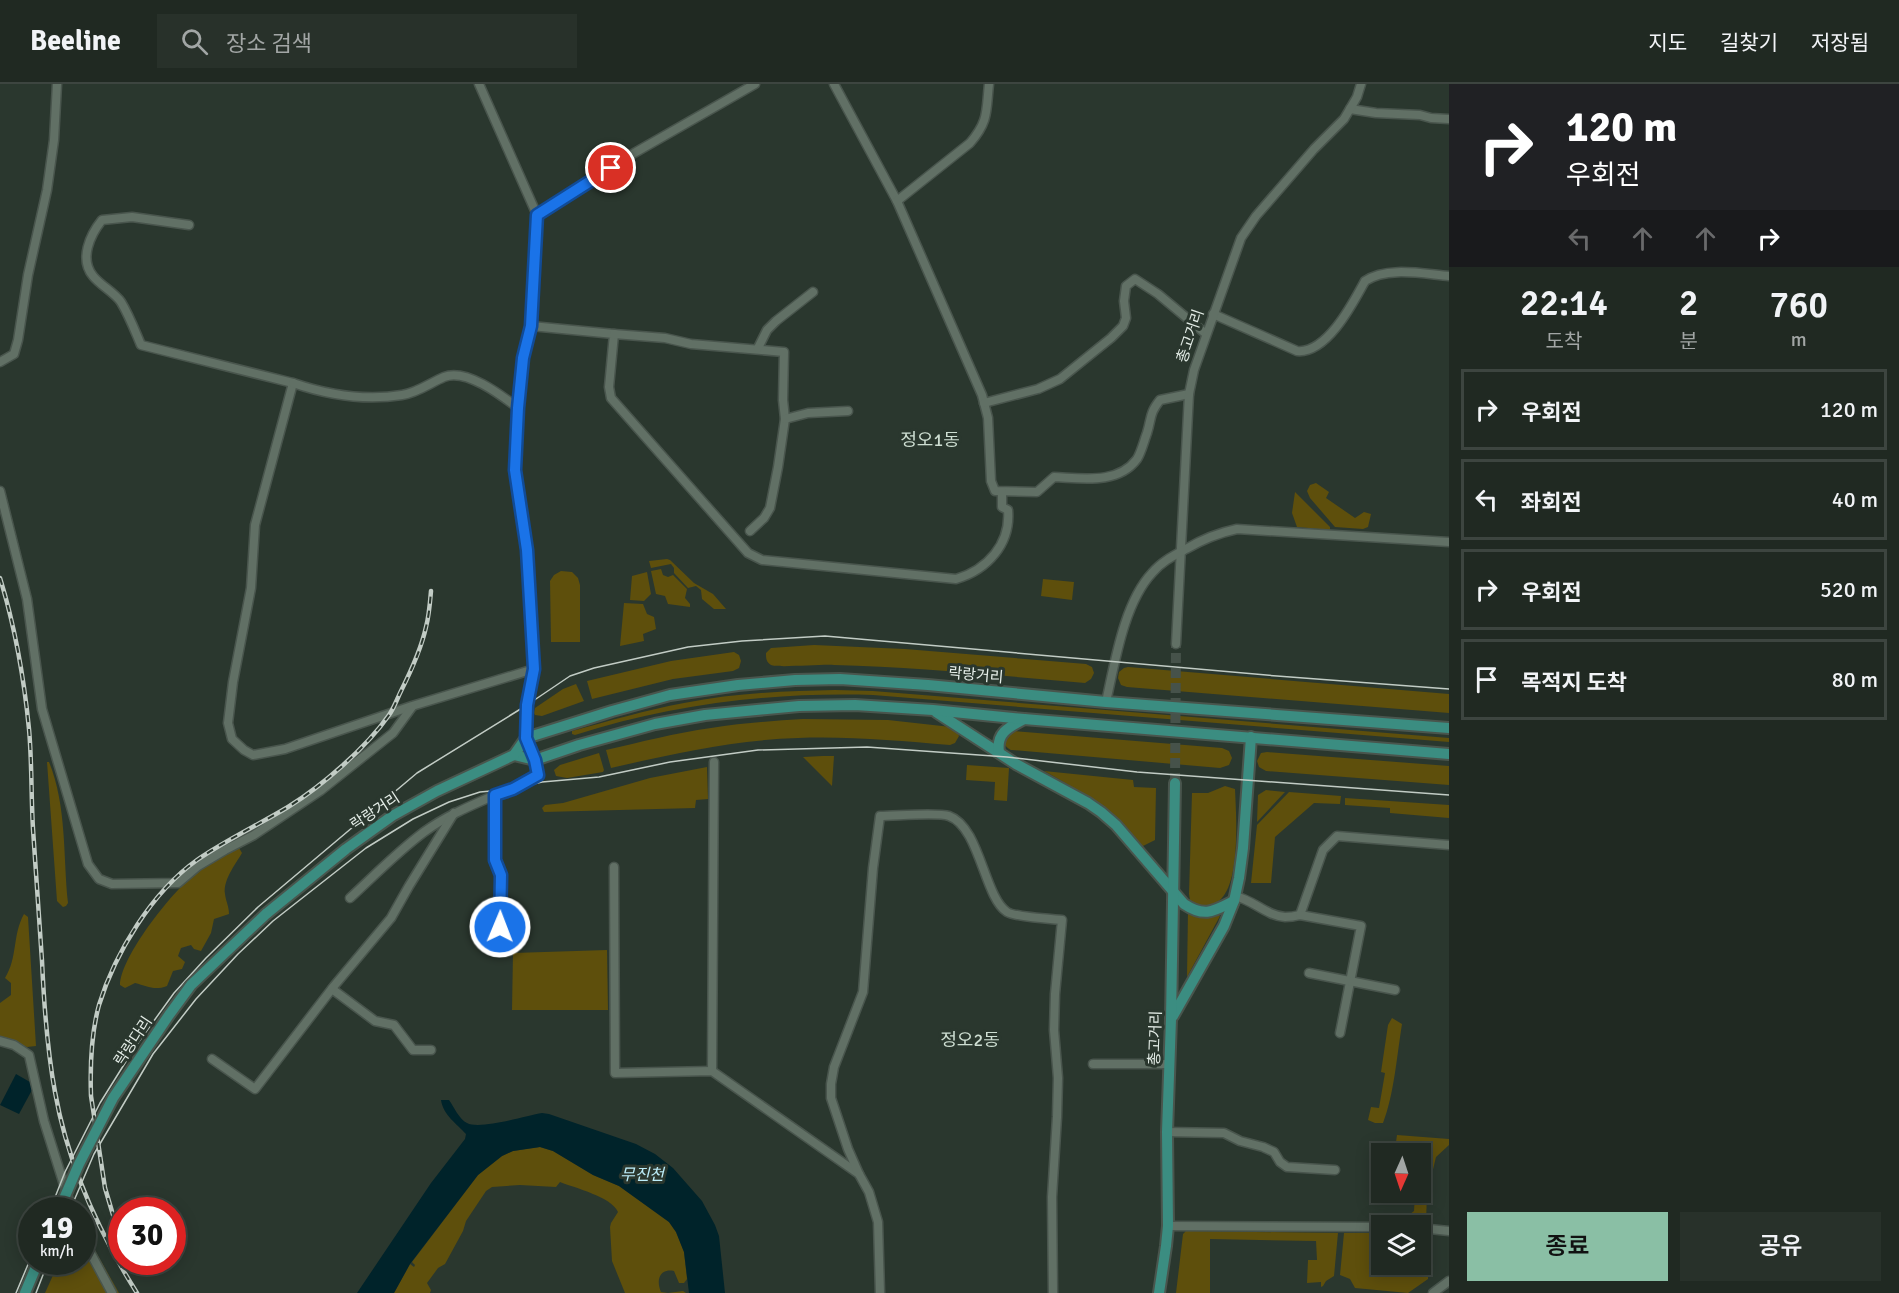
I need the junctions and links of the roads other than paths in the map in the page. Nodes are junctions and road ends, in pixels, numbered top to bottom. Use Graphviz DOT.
graph roads {
  1 [pos="57,84"];
  2 [pos="479,84"];
  3 [pos="755,84"];
  4 [pos="834,84"];
  5 [pos="989,84"];
  6 [pos="1361,84"];
  7 [pos="1350,109"];
  8 [pos="1449,119"];
  9 [pos="897,201"];
  10 [pos="537,215"];
  11 [pos="189,225"];
  12 [pos="1449,276"];
  13 [pos="813,292"];
  14 [pos="1213,314"];
  15 [pos="531,326"];
  16 [pos="614,334"];
  17 [pos="1206,334"];
  18 [pos="758,348"];
  19 [pos="0,362"];
  20 [pos="293,383"];
  21 [pos="1189,394"];
  22 [pos="984,402"];
  23 [pos="518,408"];
  24 [pos="848,411"];
  25 [pos="785,419"];
  26 [pos="0,491"];
  27 [pos="1002,492"];
  28 [pos="750,531"];
  29 [pos="1449,542"];
  30 [pos="1182,551"];
  31 [pos="1176,644"];
  32 [pos="534,669"];
  33 [pos="1106,702"];
  34 [pos="412,706"];
  35 [pos="933,710"];
  36 [pos="1024,719"];
  37 [pos="1449,728"];
  38 [pos="1251,737"];
  39 [pos="526,738"];
  40 [pos="999,752"];
  41 [pos="1449,754"];
  42 [pos="514,755"];
  43 [pos="535,760"];
  44 [pos="714,762"];
  45 [pos="1175,783"];
  46 [pos="495,795"];
  47 [pos="454,813"];
  48 [pos="1449,845"];
  49 [pos="614,867"];
  50 [pos="1172,891"];
  51 [pos="350,898"];
  52 [pos="1235,898"];
  53 [pos="266,914"];
  54 [pos="1300,915"];
  55 [pos="500,927"];
  56 [pos="1309,974"];
  57 [pos="1350,982"];
  58 [pos="332,989"];
  59 [pos="1395,990"];
  60 [pos="1172,1019"];
  61 [pos="1340,1033"];
  62 [pos="0,1041"];
  63 [pos="431,1050"];
  64 [pos="212,1059"];
  65 [pos="1093,1064"];
  66 [pos="1169,1064"];
  67 [pos="712,1071"];
  68 [pos="1167,1132"];
  69 [pos="1335,1170"];
  70 [pos="859,1174"];
  71 [pos="65,1197"];
  72 [pos="68,1197"];
  73 [pos="1168,1226"];
  74 [pos="1371,1227"];
  75 [pos="1431,1230"];
  76 [pos="1449,1232"];
  77 [pos="96,1263"];
  78 [pos="33,1275"];
  79 [pos="1449,1281"];
  80 [pos="25,1293"];
  81 [pos="112,1293"];
  82 [pos="880,1293"];
  83 [pos="1053,1293"];
  84 [pos="1159,1293"];
  85 [pos="1433,1293"];
  1 -- 19 [label="street"];
  2 -- 10 [label="street"];
  3 -- 10 [label="street"];
  4 -- 9 [label="street"];
  5 -- 9 [label="street"];
  6 -- 7 [label="street, 총고거리"];
  7 -- 8 [label="street"];
  7 -- 14 [label="street, 총고거리"];
  9 -- 22 [label="street"];
  10 -- 15 [label="street"];
  11 -- 20 [label="street"];
  12 -- 14 [label="street"];
  13 -- 18 [label="street"];
  14 -- 17 [label="street, 총고거리"];
  15 -- 16 [label="street"];
  15 -- 23 [label="street"];
  16 -- 18 [label="street"];
  16 -- 27 [label="street"];
  17 -- 21 [label="street, 총고거리"];
  17 -- 22 [label="street"];
  18 -- 25 [label="street"];
  20 -- 23 [label="street"];
  20 -- 34 [label="street"];
  21 -- 27 [label="street"];
  21 -- 30 [label="street, 총고거리"];
  22 -- 27 [label="street"];
  23 -- 32 [label="street"];
  24 -- 25 [label="street"];
  25 -- 28 [label="street"];
  26 -- 34 [label="street"];
  29 -- 30 [label="street"];
  30 -- 31 [label="street, 총고거리"];
  30 -- 33 [label="street"];
  32 -- 34 [label="street"];
  32 -- 39 [label="street"];
  33 -- 37 [label="main road, 락랑거리"];
  33 -- 39 [label="main road, 락랑거리"];
  35 -- 36 [label="main road"];
  35 -- 40 [label="main road"];
  35 -- 43 [label="main road"];
  36 -- 38 [label="main road"];
  36 -- 40 [label="main road"];
  38 -- 41 [label="main road"];
  38 -- 52 [label="main road"];
  39 -- 42 [label="main road, 락랑거리"];
  39 -- 43 [label="street"];
  40 -- 50 [label="main road"];
  42 -- 43 [label="main road"];
  42 -- 53 [label="main road, 락랑거리"];
  43 -- 46 [label="street"];
  44 -- 67 [label="street"];
  45 -- 50 [label="main road, 총고거리"];
  46 -- 47 [label="street"];
  46 -- 55 [label="street"];
  47 -- 51 [label="street"];
  47 -- 58 [label="street"];
  48 -- 54 [label="street"];
  49 -- 67 [label="street"];
  50 -- 52 [label="main road"];
  50 -- 60 [label="main road, 총고거리"];
  52 -- 54 [label="street"];
  52 -- 60 [label="main road"];
  53 -- 71 [label="main road, 락랑다리, bridge"];
  54 -- 57 [label="street"];
  56 -- 57 [label="street"];
  57 -- 59 [label="street"];
  57 -- 61 [label="street"];
  58 -- 63 [label="street"];
  58 -- 64 [label="street"];
  60 -- 66 [label="main road, 총고거리"];
  62 -- 72 [label="street"];
  65 -- 66 [label="street"];
  66 -- 68 [label="main road, 총고거리"];
  67 -- 70 [label="street"];
  68 -- 69 [label="street"];
  68 -- 73 [label="main road, 총고거리"];
  70 -- 82 [label="street"];
  70 -- 83 [label="street"];
  73 -- 74 [label="street"];
  73 -- 84 [label="main road, 총고거리"];
  75 -- 76 [label="street"];
  77 -- 81 [label="street"];
  78 -- 80 [label="main road"];
  79 -- 85 [label="street"];
}
